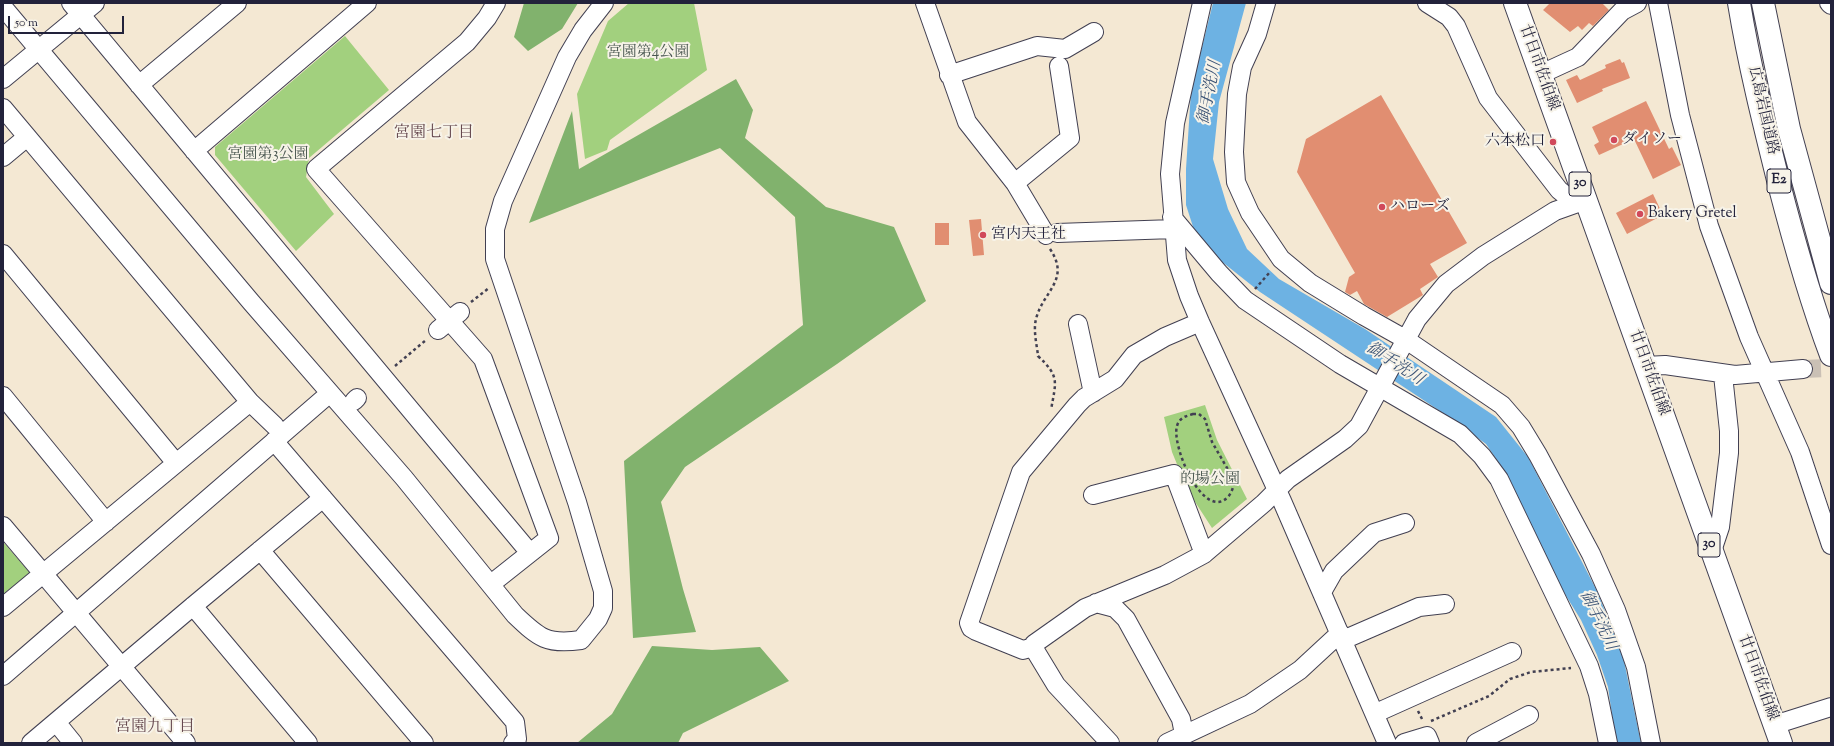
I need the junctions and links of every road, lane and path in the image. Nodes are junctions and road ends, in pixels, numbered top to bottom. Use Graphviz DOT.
graph roads {
  1 [pos="95,3"];
  2 [pos="237,3"];
  3 [pos="367,3"];
  4 [pos="496,3"];
  5 [pos="604,3"];
  6 [pos="925,3"];
  7 [pos="1202,3"];
  8 [pos="1266,3"];
  9 [pos="1427,3"];
  10 [pos="1515,3"];
  11 [pos="1637,3"];
  12 [pos="1658,3"];
  13 [pos="1739,3"];
  14 [pos="1763,3"];
  15 [pos="3,7"];
  16 [pos="76,9"];
  17 [pos="1094,32"];
  18 [pos="39,49"];
  19 [pos="1059,66"];
  20 [pos="1540,74"];
  21 [pos="949,76"];
  22 [pos="3,79"];
  23 [pos="139,85"];
  24 [pos="3,108"];
  25 [pos="27,137"];
  26 [pos="194,151"];
  27 [pos="3,157"];
  28 [pos="1015,183"];
  29 [pos="1580,201"];
  30 [pos="1173,223"];
  31 [pos="1021,230"];
  32 [pos="1000,231"];
  33 [pos="1051,234"];
  34 [pos="3,254"];
  35 [pos="1281,259"];
  36 [pos="495,282"];
  37 [pos="1831,283"];
  38 [pos="1245,300"];
  39 [pos="449,321"];
  40 [pos="1200,322"];
  41 [pos="1078,324"];
  42 [pos="1403,343"];
  43 [pos="1831,355"];
  44 [pos="1645,366"];
  45 [pos="1803,370"];
  46 [pos="1766,373"];
  47 [pos="1723,375"];
  48 [pos="383,376"];
  49 [pos="1381,386"];
  50 [pos="330,393"];
  51 [pos="1093,393"];
  52 [pos="3,396"];
  53 [pos="250,402"];
  54 [pos="1057,430"];
  55 [pos="275,434"];
  56 [pos="176,463"];
  57 [pos="1231,474"];
  58 [pos="1277,490"];
  59 [pos="1093,495"];
  60 [pos="323,498"];
  61 [pos="106,522"];
  62 [pos="1405,523"];
  63 [pos="3,526"];
  64 [pos="1831,545"];
  65 [pos="260,550"];
  66 [pos="1712,551"];
  67 [pos="530,553"];
  68 [pos="1204,554"];
  69 [pos="43,574"];
  70 [pos="491,584"];
  71 [pos="1322,592"];
  72 [pos="1096,603"];
  73 [pos="1445,604"];
  74 [pos="3,606"];
  75 [pos="193,606"];
  76 [pos="76,613"];
  77 [pos="1342,637"];
  78 [pos="1033,647"];
  79 [pos="1512,652"];
  80 [pos="1589,666"];
  81 [pos="121,667"];
  82 [pos="3,676"];
  83 [pos="1831,707"];
  84 [pos="1376,714"];
  85 [pos="1529,715"];
  86 [pos="56,722"];
  87 [pos="1184,734"];
  88 [pos="1777,734"];
  89 [pos="1416,742"];
  90 [pos="32,743"];
  91 [pos="73,743"];
  92 [pos="186,743"];
  93 [pos="308,743"];
  94 [pos="424,743"];
  95 [pos="513,743"];
  96 [pos="1110,743"];
  97 [pos="1167,743"];
  98 [pos="1388,743"];
  99 [pos="1476,743"];
  100 [pos="1608,743"];
  101 [pos="1651,743"];
  1 -- 16 [label="street"];
  2 -- 23 [label="street"];
  3 -- 26 [label="street"];
  4 -- 39 [label="street"];
  5 -- 36 [label="street"];
  6 -- 21 [label="street"];
  7 -- 30 [label="street"];
  8 -- 35 [label="street"];
  9 -- 29 [label="street"];
  10 -- 20 [label="main road, 廿日市佐伯線 / 30"];
  11 -- 20 [label="street"];
  12 -- 46 [label="street"];
  13 -- 43 [label="main road, 広島岩国道路 / E2"];
  14 -- 37 [label="main road, 広島岩国道路 / E2"];
  15 -- 18 [label="street"];
  16 -- 18 [label="street"];
  16 -- 23 [label="street"];
  17 -- 21 [label="street"];
  18 -- 22 [label="street"];
  18 -- 50 [label="street"];
  19 -- 28 [label="street"];
  20 -- 29 [label="main road, 廿日市佐伯線 / 30"];
  21 -- 28 [label="street"];
  23 -- 26 [label="street"];
  24 -- 25 [label="street"];
  25 -- 27 [label="street"];
  25 -- 53 [label="street"];
  26 -- 48 [label="street"];
  28 -- 33 [label="street"];
  29 -- 42 [label="street"];
  29 -- 44 [label="main road, 廿日市佐伯線 / 30"];
  30 -- 33 [label="street"];
  30 -- 38 [label="street"];
  30 -- 40 [label="street"];
  31 -- 32 [label="path"];
  33 -- 54 [label="path"];
  34 -- 56 [label="street"];
  35 -- 38 [label="path"];
  35 -- 42 [label="street"];
  36 -- 39 [label="path"];
  36 -- 70 [label="street"];
  38 -- 49 [label="street"];
  39 -- 48 [label="path"];
  39 -- 67 [label="street"];
  40 -- 51 [label="street"];
  40 -- 58 [label="street"];
  41 -- 51 [label="street"];
  42 -- 49 [label="street"];
  42 -- 101 [label="street"];
  44 -- 47 [label="street"];
  44 -- 66 [label="main road, 廿日市佐伯線 / 30"];
  45 -- 46 [label="street"];
  46 -- 47 [label="street"];
  46 -- 64 [label="street"];
  47 -- 66 [label="street"];
  48 -- 67 [label="street"];
  49 -- 58 [label="street"];
  49 -- 80 [label="street"];
  50 -- 55 [label="street"];
  50 -- 70 [label="street"];
  51 -- 54 [label="street"];
  52 -- 61 [label="street"];
  53 -- 55 [label="street"];
  53 -- 56 [label="street"];
  54 -- 78 [label="street"];
  55 -- 60 [label="street"];
  55 -- 76 [label="street"];
  56 -- 61 [label="street"];
  57 -- 57 [label="path"];
  58 -- 68 [label="street"];
  58 -- 71 [label="street"];
  59 -- 68 [label="street"];
  60 -- 65 [label="street"];
  60 -- 95 [label="street"];
  61 -- 69 [label="street"];
  62 -- 71 [label="street"];
  63 -- 69 [label="street"];
  65 -- 75 [label="street"];
  65 -- 94 [label="street"];
  66 -- 88 [label="main road, 廿日市佐伯線 / 30"];
  67 -- 70 [label="street"];
  68 -- 72 [label="street"];
  69 -- 74 [label="street"];
  69 -- 76 [label="street"];
  71 -- 77 [label="street"];
  72 -- 78 [label="street"];
  72 -- 87 [label="street"];
  73 -- 77 [label="street"];
  75 -- 81 [label="street"];
  75 -- 93 [label="street"];
  76 -- 81 [label="street"];
  76 -- 82 [label="street"];
  77 -- 84 [label="street"];
  77 -- 87 [label="street"];
  78 -- 96 [label="street"];
  79 -- 84 [label="street"];
  80 -- 89 [label="path"];
  80 -- 100 [label="street"];
  81 -- 86 [label="street"];
  81 -- 92 [label="street"];
  83 -- 88 [label="street"];
  84 -- 98 [label="street"];
  85 -- 99 [label="street"];
  86 -- 90 [label="street"];
  86 -- 91 [label="street"];
  87 -- 97 [label="street"];
}
